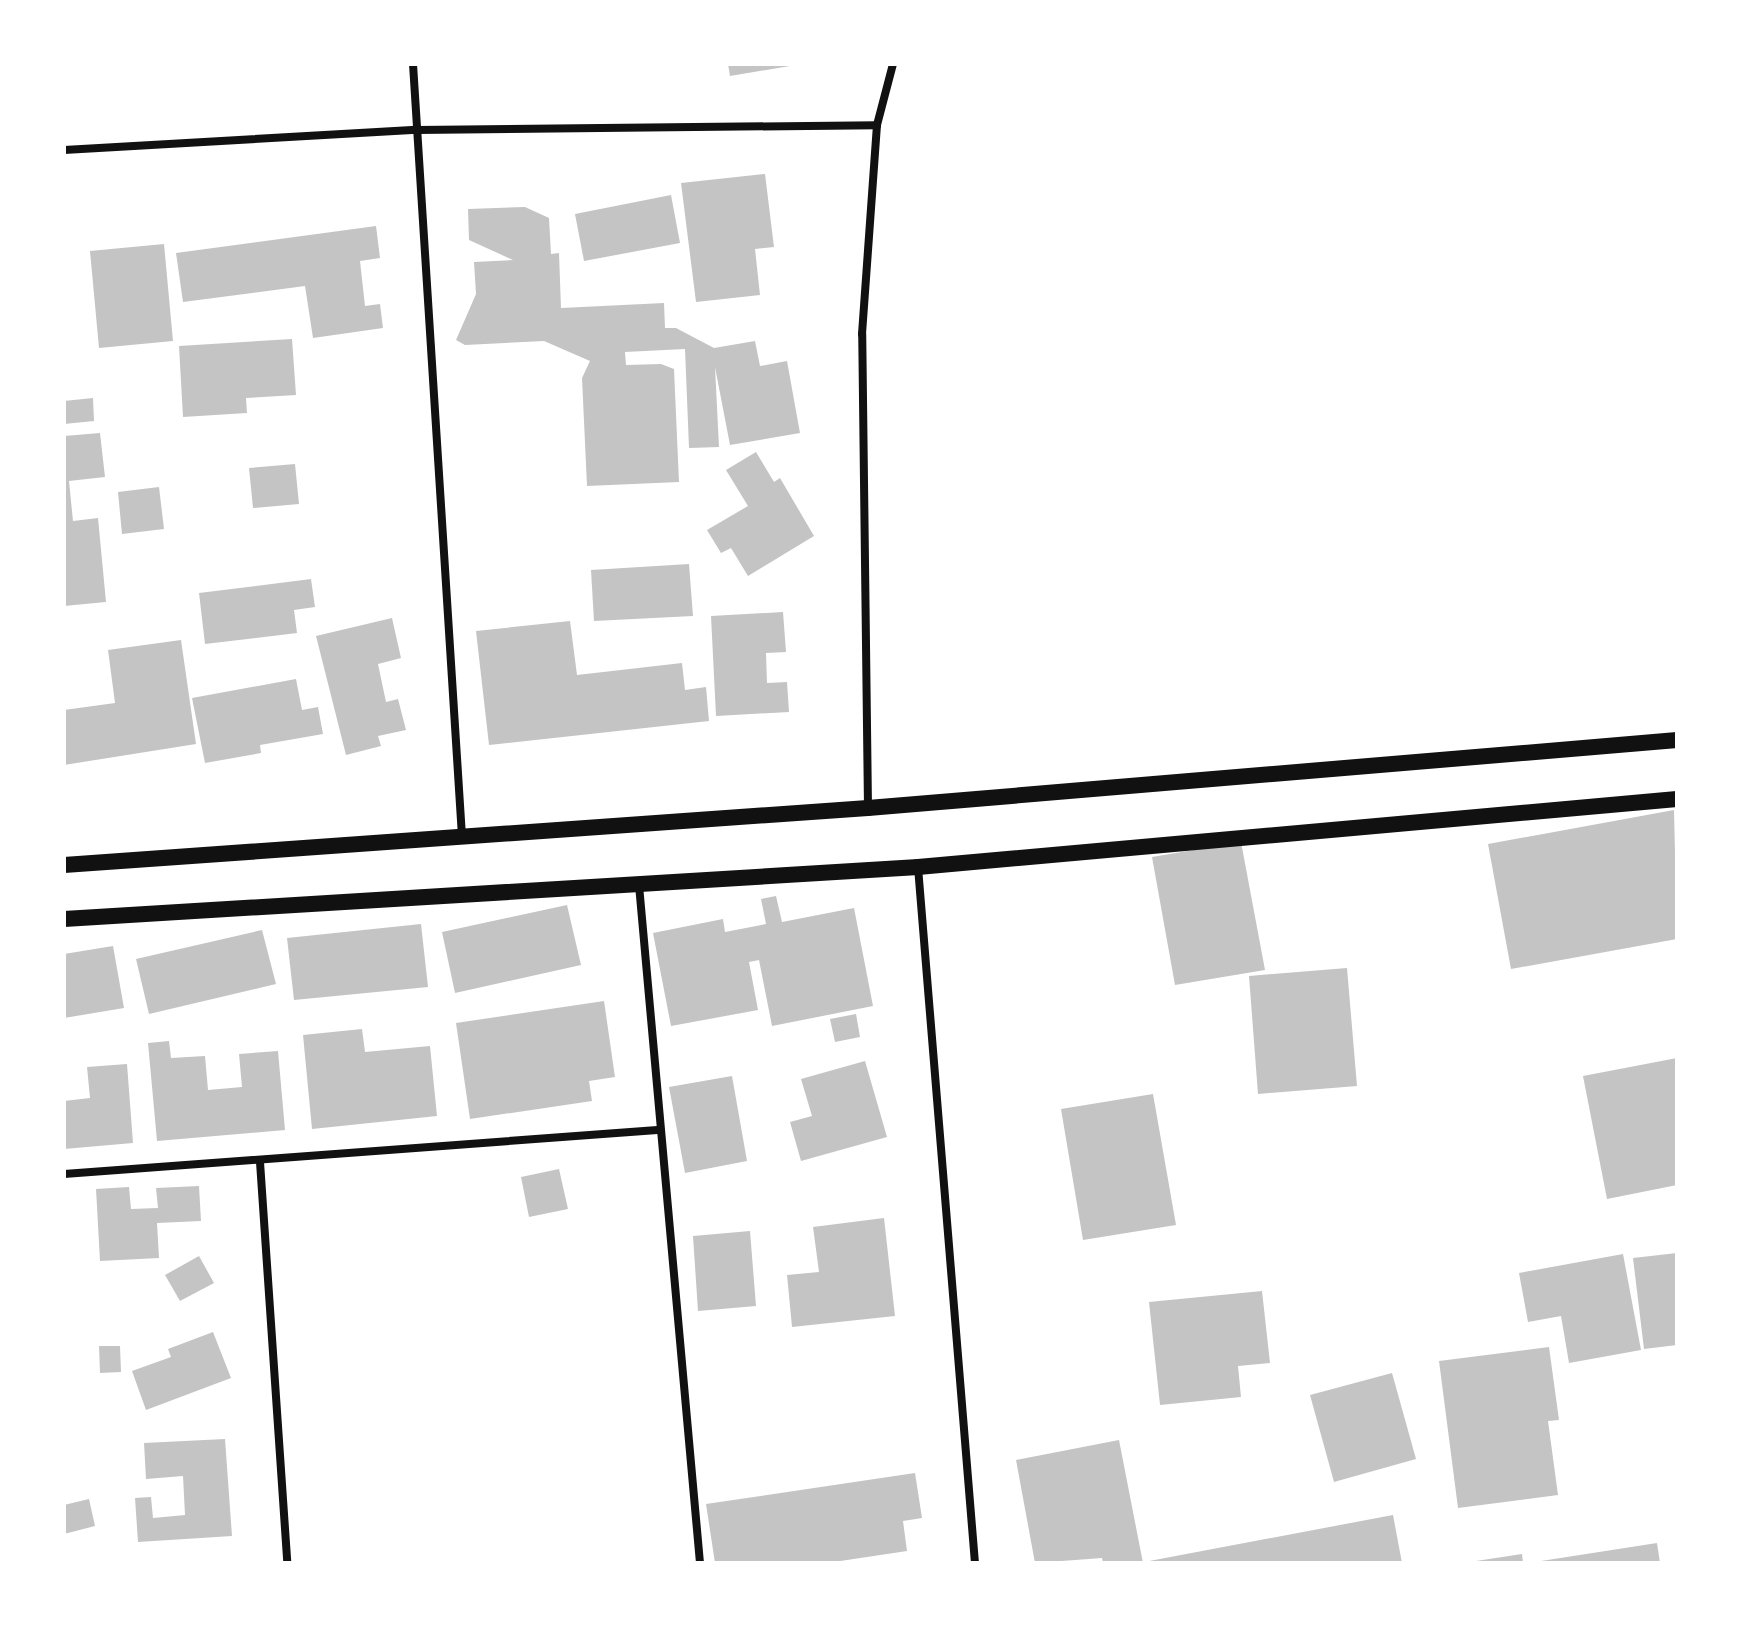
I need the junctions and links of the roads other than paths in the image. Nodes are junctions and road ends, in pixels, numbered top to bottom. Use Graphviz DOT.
graph roads {
  1 [pos="413,64"];
  2 [pos="893,64"];
  3 [pos="877,125"];
  4 [pos="416,130"];
  5 [pos="64,150"];
  6 [pos="1677,740"];
  7 [pos="1677,799"];
  8 [pos="868,808"];
  9 [pos="462,837"];
  10 [pos="64,865"];
  11 [pos="918,867"];
  12 [pos="639,884"];
  13 [pos="64,919"];
  14 [pos="657,1130"];
  15 [pos="260,1162"];
  16 [pos="64,1174"];
  17 [pos="287,1563"];
  18 [pos="700,1563"];
  19 [pos="975,1563"];
  1 -- 4 [label="street"];
  2 -- 3 [label="street"];
  3 -- 4 [label="street"];
  3 -- 8 [label="street"];
  4 -- 5 [label="street"];
  4 -- 9 [label="street"];
  6 -- 8 [label="main road"];
  7 -- 11 [label="main road"];
  8 -- 9 [label="main road"];
  9 -- 10 [label="main road"];
  11 -- 12 [label="main road"];
  11 -- 19 [label="street"];
  12 -- 13 [label="main road"];
  12 -- 14 [label="street"];
  14 -- 15 [label="street"];
  14 -- 18 [label="street"];
  15 -- 16 [label="street"];
  15 -- 17 [label="street"];
}
